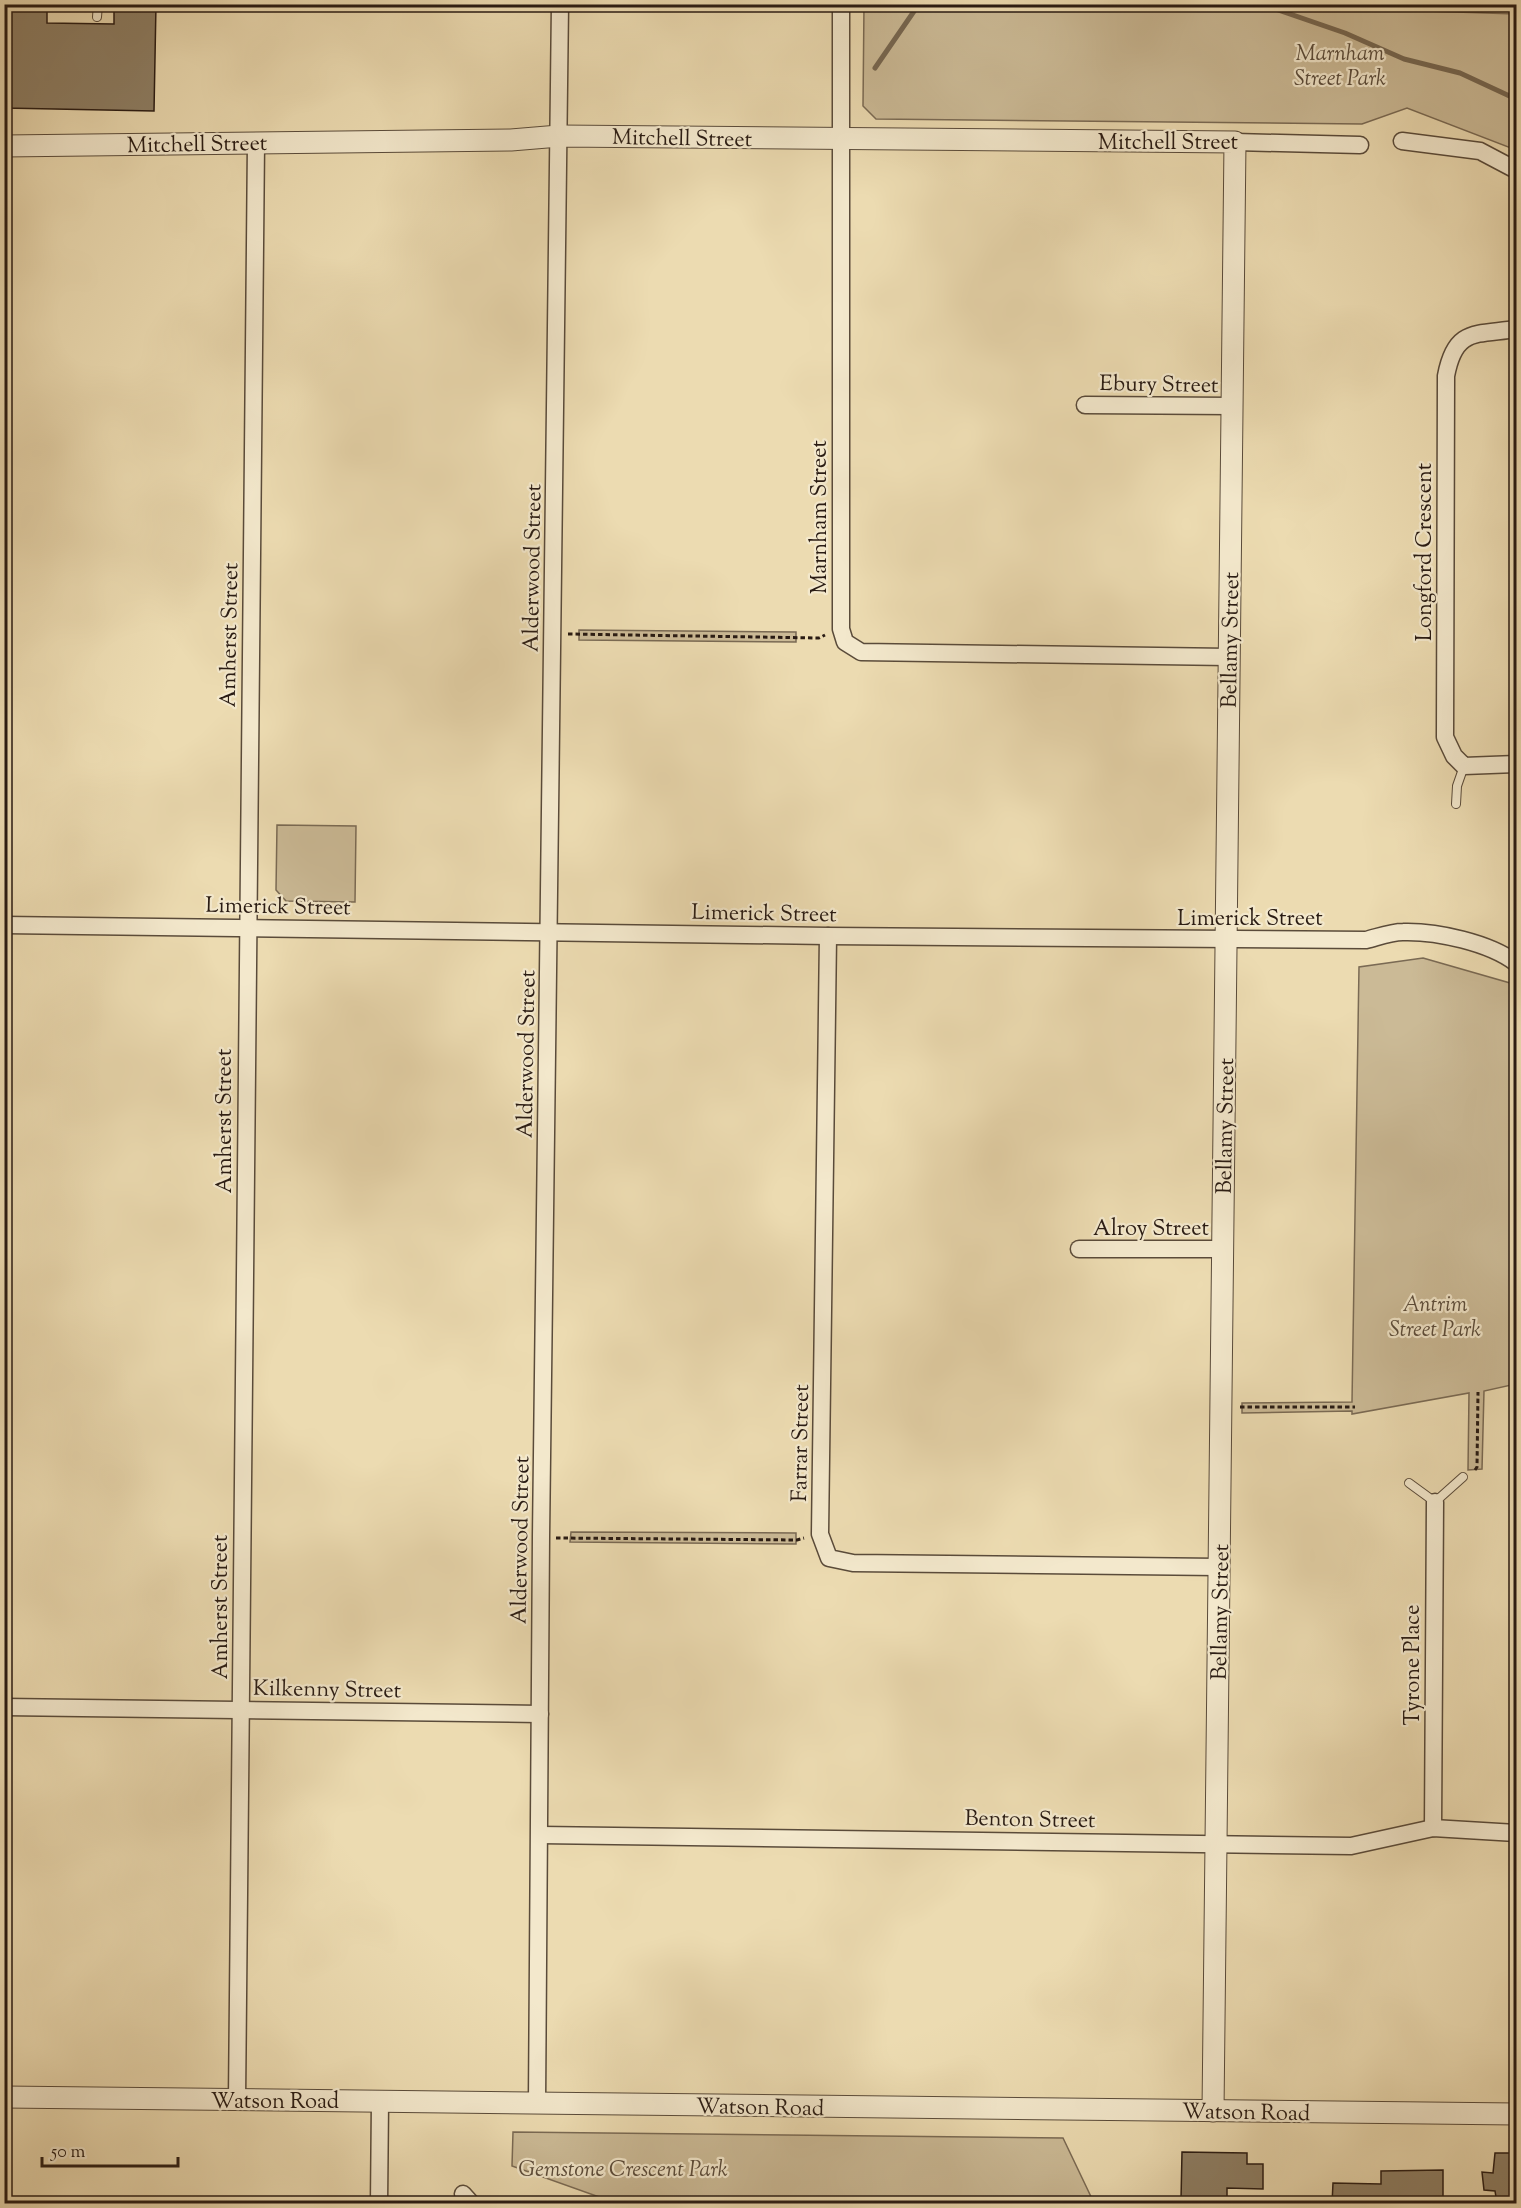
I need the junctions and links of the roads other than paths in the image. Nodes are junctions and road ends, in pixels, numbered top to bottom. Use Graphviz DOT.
graph roads {
  1 [pos="98,4"];
  2 [pos="560,4"];
  3 [pos="841,4"];
  4 [pos="97,17"];
  5 [pos="559,136"];
  6 [pos="840,139"];
  7 [pos="1402,141"];
  8 [pos="256,142"];
  9 [pos="1235,142"];
  10 [pos="1360,145"];
  11 [pos="4,146"];
  12 [pos="1516,170"];
  13 [pos="1516,329"];
  14 [pos="1085,405"];
  15 [pos="1233,406"];
  16 [pos="1229,657"];
  17 [pos="1516,764"];
  18 [pos="1464,766"];
  19 [pos="1456,804"];
  20 [pos="4,925"];
  21 [pos="248,927"];
  22 [pos="549,932"];
  23 [pos="828,936"];
  24 [pos="1226,939"];
  25 [pos="1516,963"];
  26 [pos="1079,1249"];
  27 [pos="1223,1249"];
  28 [pos="1463,1477"];
  29 [pos="1409,1483"];
  30 [pos="1435,1502"];
  31 [pos="1219,1567"];
  32 [pos="4,1707"];
  33 [pos="241,1710"];
  34 [pos="540,1714"];
  35 [pos="1433,1828"];
  36 [pos="1516,1833"];
  37 [pos="540,1835"];
  38 [pos="1217,1844"];
  39 [pos="4,2097"];
  40 [pos="237,2100"];
  41 [pos="380,2101"];
  42 [pos="537,2104"];
  43 [pos="1213,2110"];
  44 [pos="1516,2114"];
  45 [pos="379,2204"];
  1 -- 4 [label="lane"];
  2 -- 5 [label="street, Alderwood Street"];
  3 -- 6 [label="street, Marnham Street"];
  5 -- 6 [label="street, Mitchell Street"];
  5 -- 8 [label="street, Mitchell Street"];
  5 -- 22 [label="street, Alderwood Street"];
  6 -- 9 [label="street, Mitchell Street"];
  6 -- 16 [label="street, Marnham Street"];
  7 -- 12 [label="street"];
  8 -- 11 [label="street, Mitchell Street"];
  8 -- 21 [label="street, Amherst Street"];
  9 -- 10 [label="street, Mitchell Street"];
  9 -- 15 [label="street, Bellamy Street"];
  13 -- 18 [label="street, Longford Crescent"];
  14 -- 15 [label="street, Ebury Street"];
  15 -- 16 [label="street, Bellamy Street"];
  16 -- 24 [label="street, Bellamy Street"];
  17 -- 18 [label="street"];
  18 -- 19 [label="lane"];
  20 -- 21 [label="street, Limerick Street"];
  21 -- 22 [label="street, Limerick Street"];
  21 -- 33 [label="street, Amherst Street"];
  22 -- 23 [label="street, Limerick Street"];
  22 -- 34 [label="street, Alderwood Street"];
  23 -- 24 [label="street, Limerick Street"];
  23 -- 31 [label="street, Farrar Street"];
  24 -- 25 [label="street, Limerick Street"];
  24 -- 27 [label="street, Bellamy Street"];
  26 -- 27 [label="street, Alroy Street"];
  27 -- 31 [label="street, Bellamy Street"];
  28 -- 30 [label="lane"];
  29 -- 30 [label="lane"];
  30 -- 35 [label="street, Tyrone Place"];
  31 -- 38 [label="street, Bellamy Street"];
  32 -- 33 [label="street, Kilkenny Street"];
  33 -- 34 [label="street, Kilkenny Street"];
  33 -- 40 [label="street, Amherst Street"];
  34 -- 37 [label="street, Alderwood Street"];
  35 -- 36 [label="street, Benton Street"];
  35 -- 38 [label="street, Benton Street"];
  37 -- 38 [label="street, Benton Street"];
  37 -- 42 [label="street, Alderwood Street"];
  38 -- 43 [label="street, Bellamy Street"];
  39 -- 40 [label="street, Watson Road"];
  40 -- 41 [label="street, Watson Road"];
  41 -- 42 [label="street, Watson Road"];
  41 -- 45 [label="street"];
  42 -- 43 [label="street, Watson Road"];
  43 -- 44 [label="street, Watson Road"];
}
